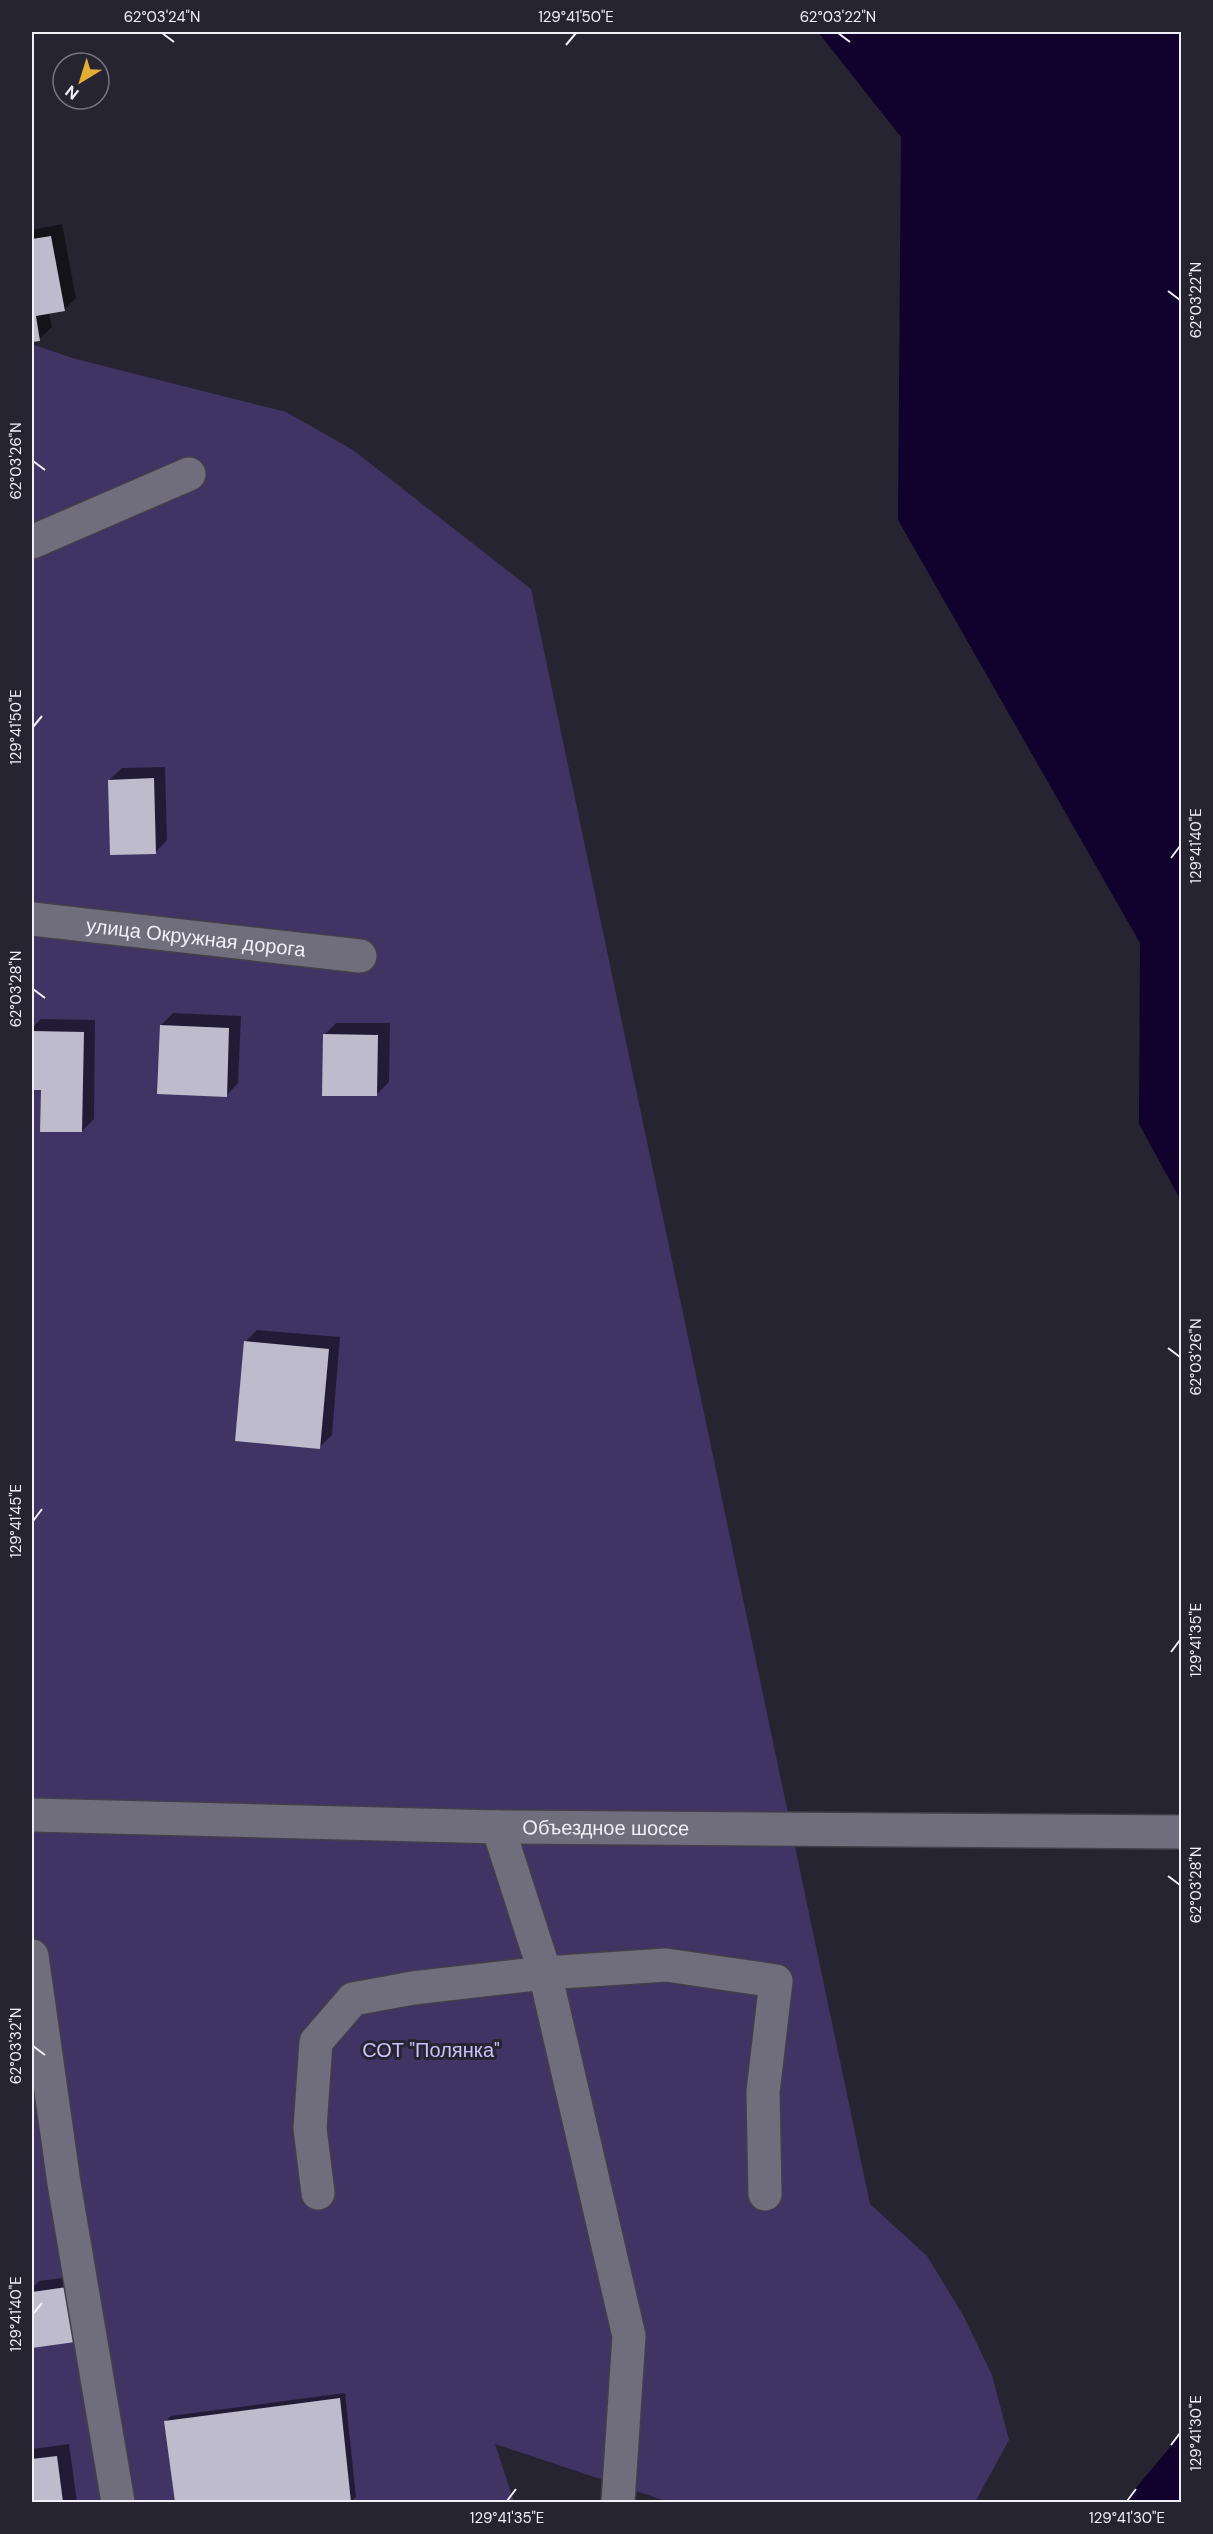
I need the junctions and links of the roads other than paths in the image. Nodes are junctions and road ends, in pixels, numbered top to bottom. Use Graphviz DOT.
graph roads {
  1 [pos="189,474"];
  2 [pos="32,542"];
  3 [pos="32,919"];
  4 [pos="360,956"];
  5 [pos="32,1815"];
  6 [pos="498,1827"];
  7 [pos="1182,1832"];
  8 [pos="32,1956"];
  9 [pos="545,1973"];
  10 [pos="318,2193"];
  11 [pos="765,2194"];
  12 [pos="118,2502"];
  13 [pos="618,2502"];
  1 -- 2 [label="street"];
  3 -- 4 [label="street, улица Окружная дорога"];
  5 -- 6 [label="street, Объездное шоссе"];
  6 -- 7 [label="street, Объездное шоссе"];
  6 -- 9 [label="street"];
  8 -- 12 [label="street"];
  9 -- 10 [label="street"];
  9 -- 11 [label="street"];
  9 -- 13 [label="street"];
}
